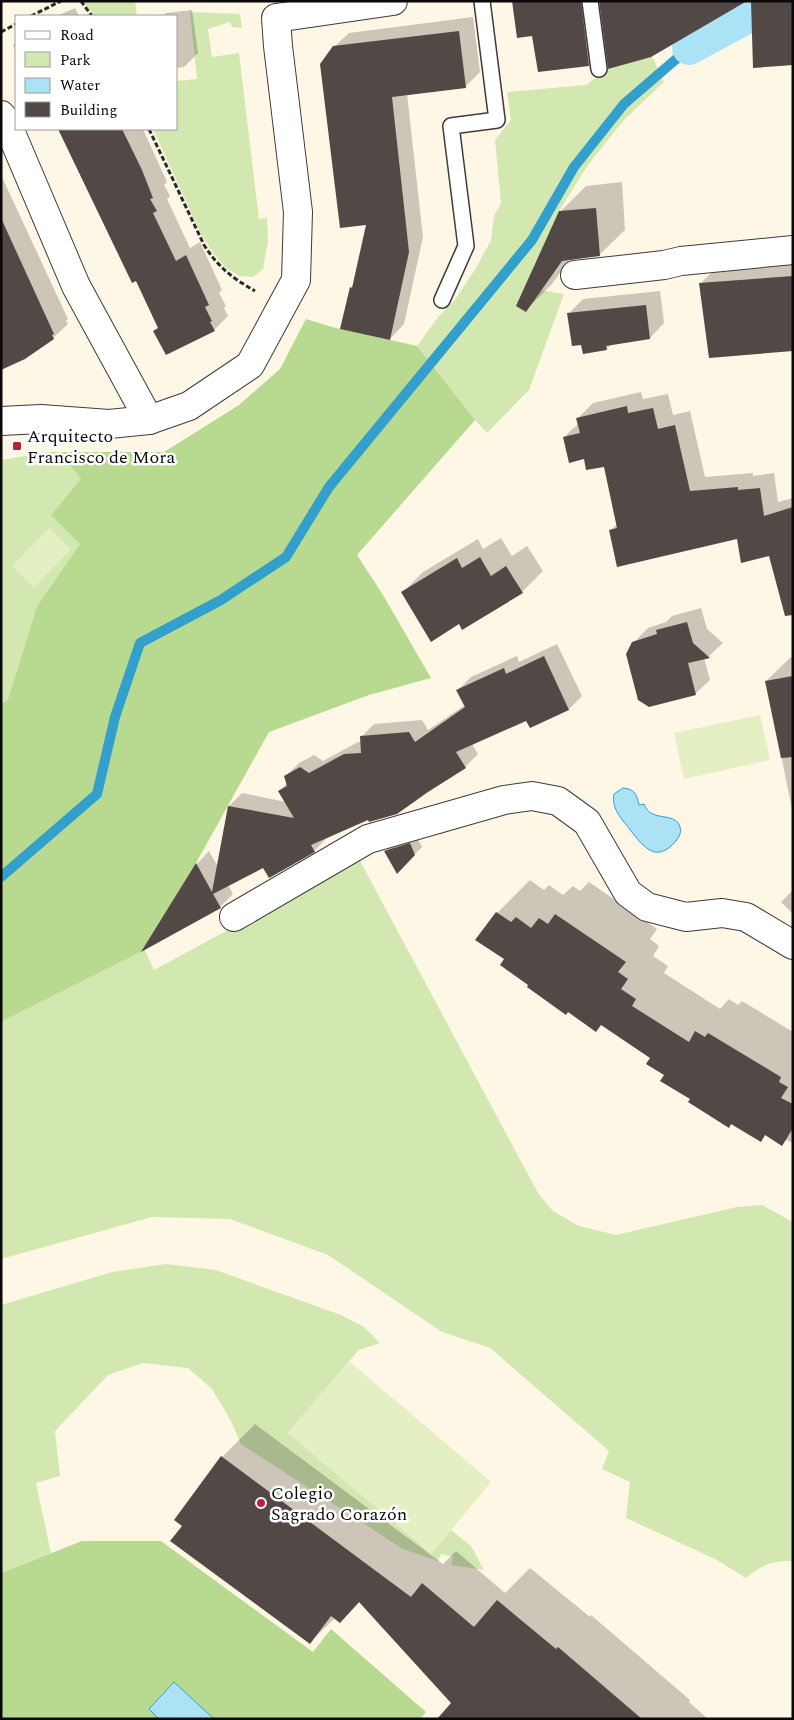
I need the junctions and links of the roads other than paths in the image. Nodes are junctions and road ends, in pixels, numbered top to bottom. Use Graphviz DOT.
graph roads {
  1 [pos="393,1"];
  2 [pos="482,1"];
  3 [pos="590,1"];
  4 [pos="599,69"];
  5 [pos="1,115"];
  6 [pos="793,250"];
  7 [pos="575,275"];
  8 [pos="442,300"];
  9 [pos="149,420"];
  10 [pos="1,421"];
  11 [pos="234,917"];
  12 [pos="793,945"];
  1 -- 9 [label="street"];
  2 -- 8 [label="lane"];
  3 -- 4 [label="lane"];
  5 -- 9 [label="street"];
  6 -- 7 [label="street"];
  9 -- 10 [label="street"];
  11 -- 12 [label="street"];
}
